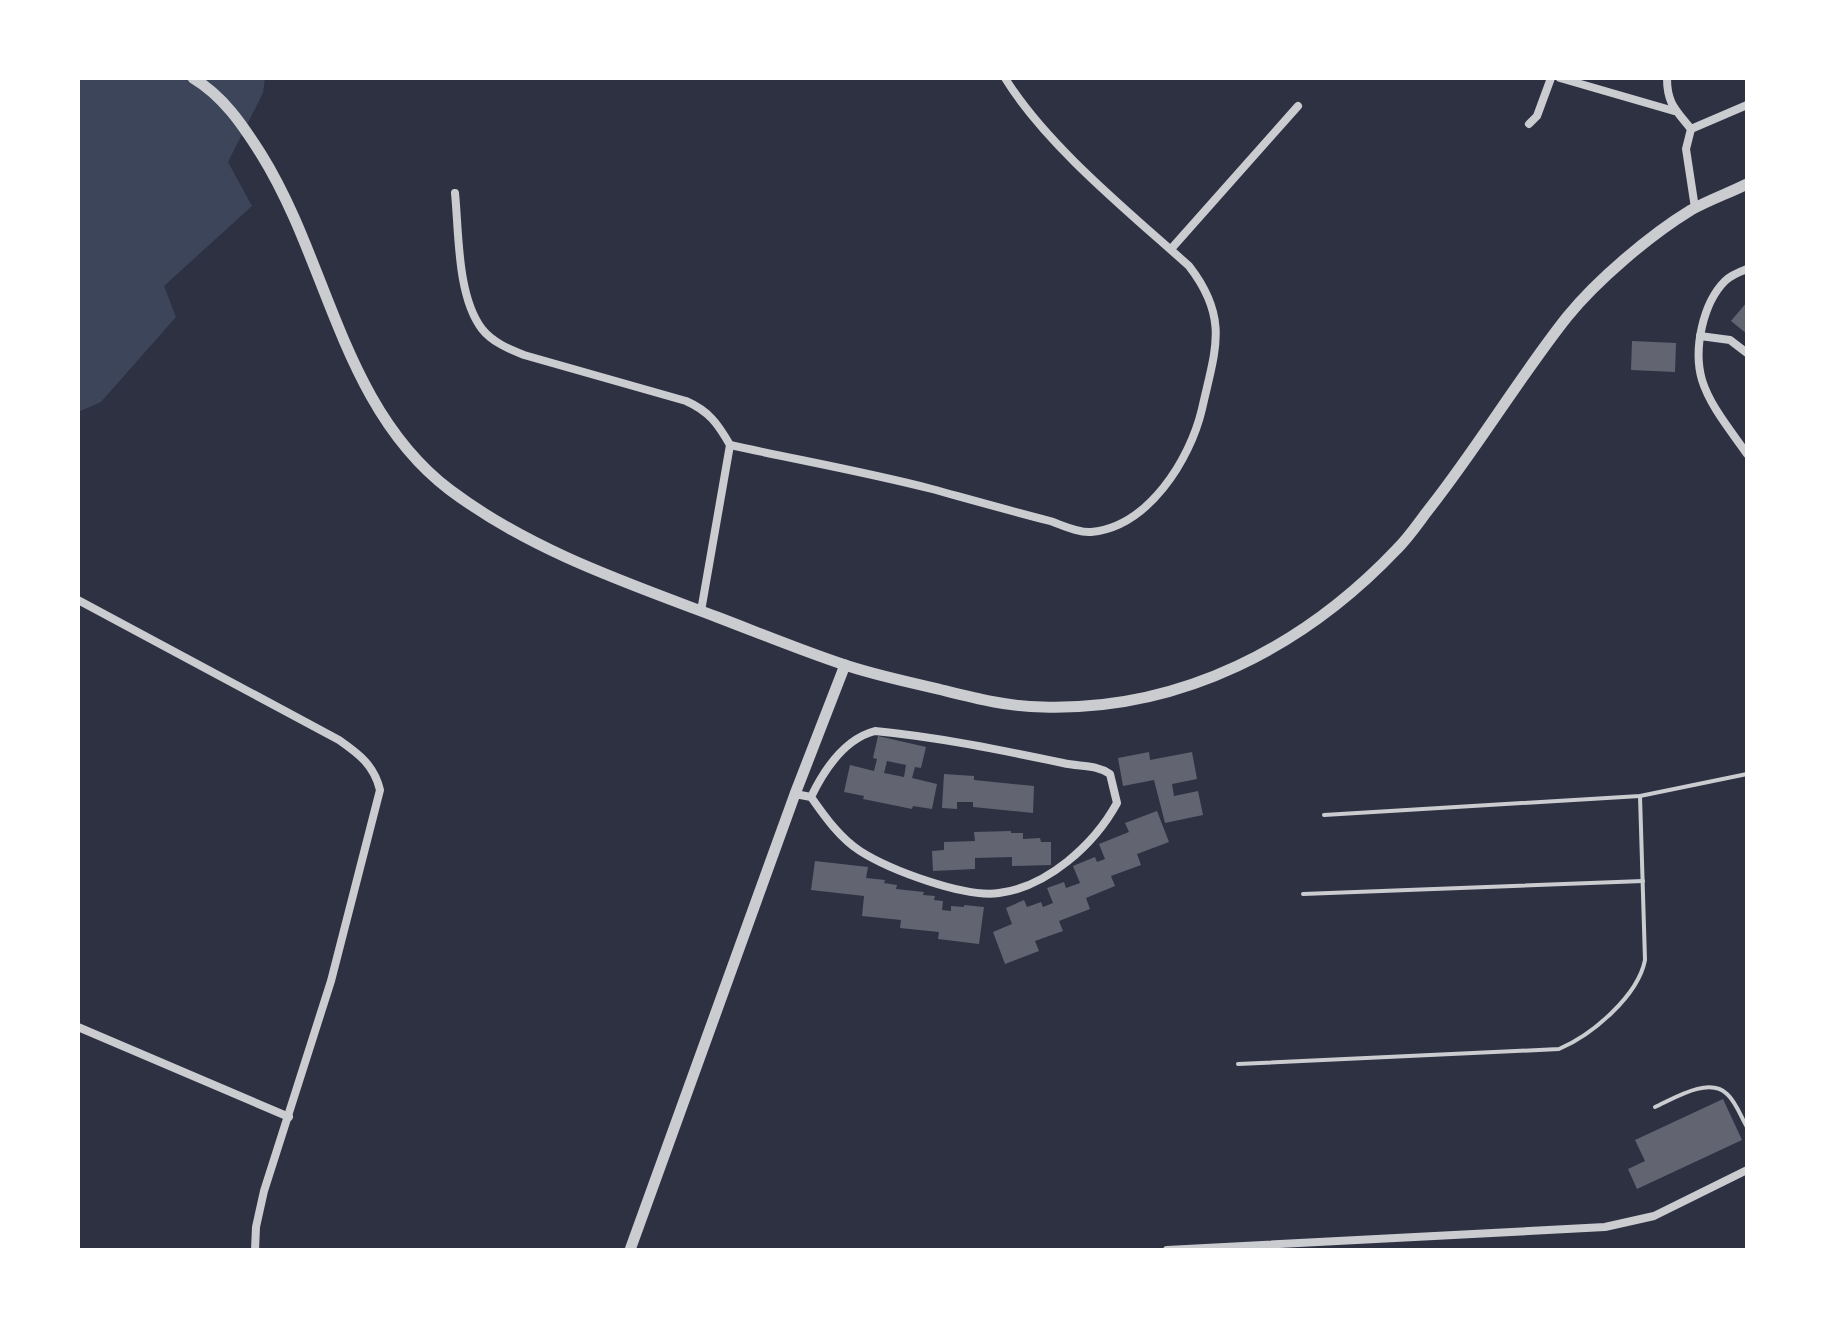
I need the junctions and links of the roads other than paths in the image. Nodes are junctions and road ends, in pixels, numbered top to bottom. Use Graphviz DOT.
graph roads {
  1 [pos="193,78"];
  2 [pos="1005,78"];
  3 [pos="1551,78"];
  4 [pos="1560,78"];
  5 [pos="1667,78"];
  6 [pos="1747,105"];
  7 [pos="1298,106"];
  8 [pos="1674,111"];
  9 [pos="1529,124"];
  10 [pos="1691,129"];
  11 [pos="1747,184"];
  12 [pos="455,193"];
  13 [pos="1695,208"];
  14 [pos="1171,249"];
  15 [pos="1745,271"];
  16 [pos="1700,336"];
  17 [pos="1747,353"];
  18 [pos="730,445"];
  19 [pos="1747,454"];
  20 [pos="78,600"];
  21 [pos="701,611"];
  22 [pos="845,665"];
  23 [pos="1747,774"];
  24 [pos="795,794"];
  25 [pos="1640,796"];
  26 [pos="811,797"];
  27 [pos="1324,815"];
  28 [pos="1643,881"];
  29 [pos="1303,894"];
  30 [pos="78,1027"];
  31 [pos="1238,1064"];
  32 [pos="1655,1107"];
  33 [pos="289,1117"];
  34 [pos="1747,1127"];
  35 [pos="1747,1170"];
  36 [pos="255,1250"];
  37 [pos="630,1250"];
  38 [pos="1167,1250"];
  1 -- 21 [label="street"];
  2 -- 14 [label="street"];
  3 -- 9 [label="street"];
  4 -- 8 [label="street"];
  5 -- 8 [label="street"];
  6 -- 10 [label="street"];
  7 -- 14 [label="street"];
  8 -- 10 [label="street"];
  10 -- 13 [label="street"];
  11 -- 13 [label="street"];
  12 -- 18 [label="street"];
  13 -- 22 [label="street"];
  14 -- 18 [label="street"];
  15 -- 16 [label="street"];
  16 -- 17 [label="street"];
  16 -- 19 [label="street"];
  18 -- 21 [label="street"];
  20 -- 33 [label="street"];
  21 -- 22 [label="street"];
  22 -- 24 [label="street"];
  23 -- 25 [label="lane"];
  24 -- 26 [label="street"];
  24 -- 37 [label="street"];
  25 -- 27 [label="lane"];
  25 -- 28 [label="lane"];
  26 -- 26 [label="street"];
  28 -- 29 [label="lane"];
  28 -- 31 [label="lane"];
  30 -- 33 [label="street"];
  32 -- 34 [label="lane"];
  33 -- 36 [label="street"];
  35 -- 38 [label="street"];
}
